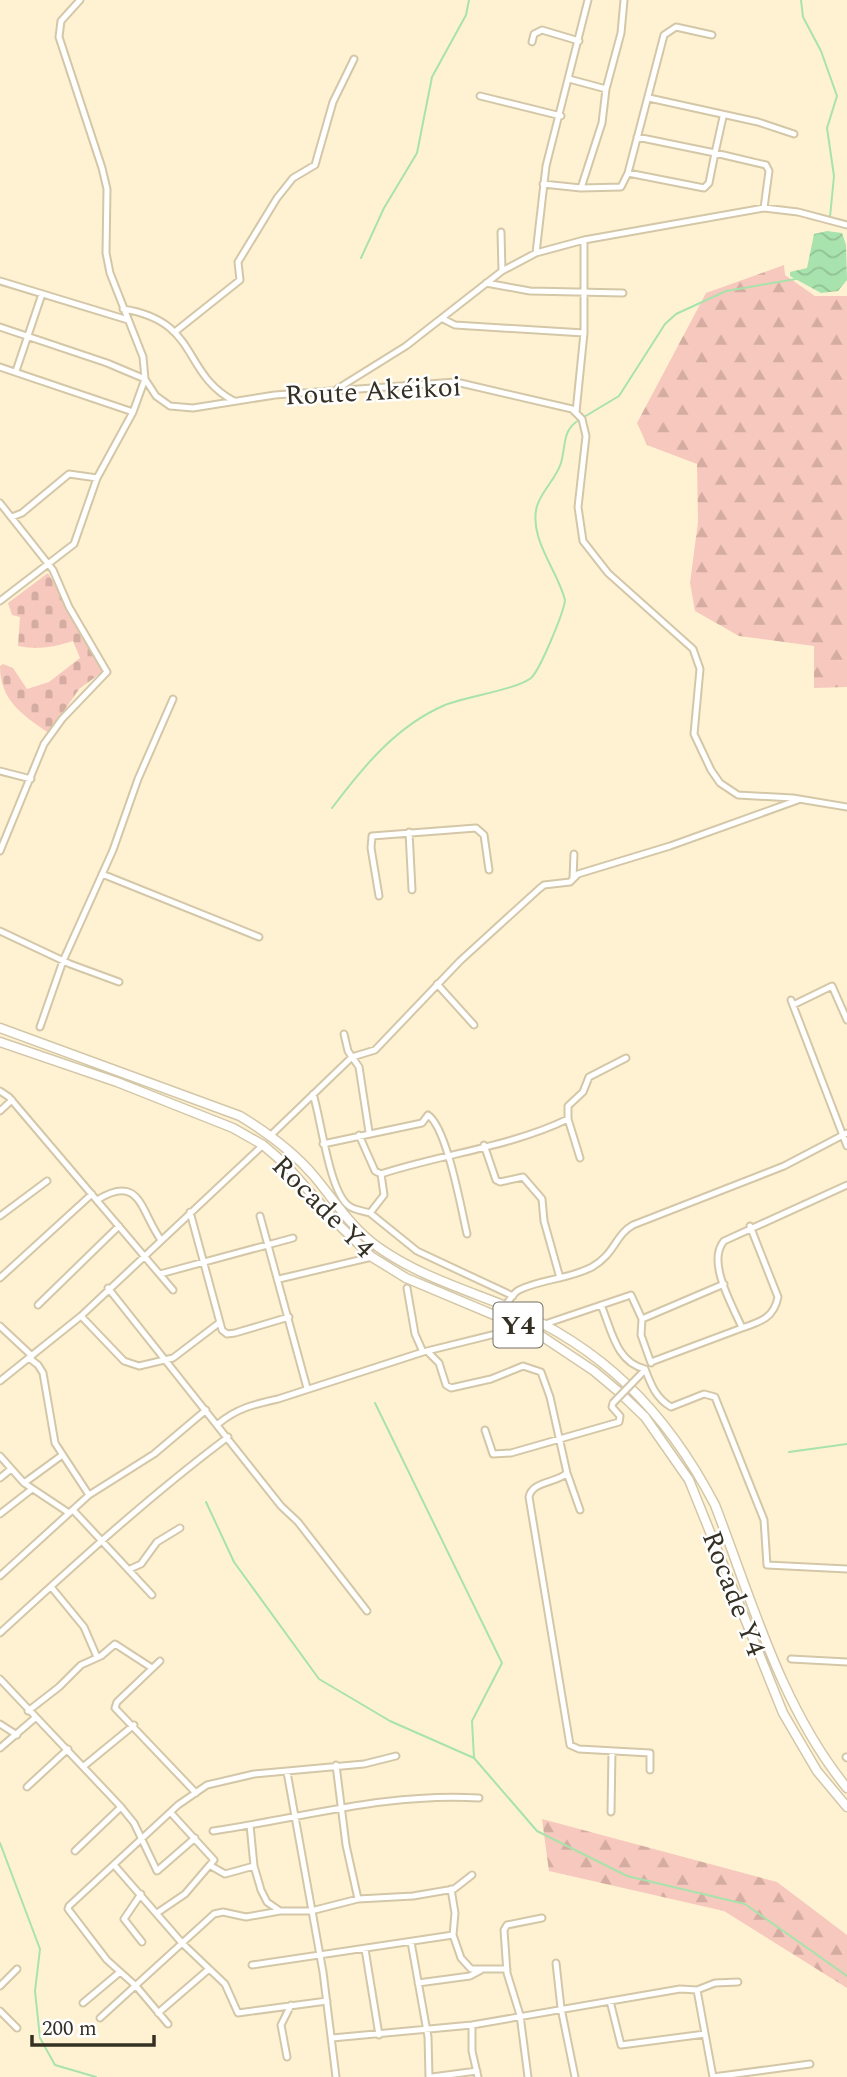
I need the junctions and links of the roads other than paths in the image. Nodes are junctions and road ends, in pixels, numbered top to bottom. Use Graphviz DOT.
graph roads {
  1 [pos="80,0"];
  2 [pos="588,0"];
  3 [pos="624,0"];
  4 [pos="712,35"];
  5 [pos="579,41"];
  6 [pos="531,42"];
  7 [pos="354,59"];
  8 [pos="569,79"];
  9 [pos="606,89"];
  10 [pos="480,96"];
  11 [pos="649,98"];
  12 [pos="561,116"];
  13 [pos="723,117"];
  14 [pos="794,134"];
  15 [pos="637,138"];
  16 [pos="715,153"];
  17 [pos="628,173"];
  18 [pos="543,184"];
  19 [pos="581,188"];
  20 [pos="764,208"];
  21 [pos="847,225"];
  22 [pos="500,232"];
  23 [pos="584,240"];
  24 [pos="536,253"];
  25 [pos="502,271"];
  26 [pos="0,281"];
  27 [pos="486,283"];
  28 [pos="585,291"];
  29 [pos="623,293"];
  30 [pos="42,294"];
  31 [pos="123,309"];
  32 [pos="443,319"];
  33 [pos="128,320"];
  34 [pos="0,327"];
  35 [pos="176,331"];
  36 [pos="584,333"];
  37 [pos="28,337"];
  38 [pos="0,368"];
  39 [pos="16,371"];
  40 [pos="145,379"];
  41 [pos="334,390"];
  42 [pos="234,401"];
  43 [pos="133,412"];
  44 [pos="576,412"];
  45 [pos="97,478"];
  46 [pos="0,503"];
  47 [pos="12,517"];
  48 [pos="48,563"];
  49 [pos="0,601"];
  50 [pos="173,699"];
  51 [pos="0,771"];
  52 [pos="31,779"];
  53 [pos="801,799"];
  54 [pos="847,807"];
  55 [pos="409,832"];
  56 [pos="0,851"];
  57 [pos="574,854"];
  58 [pos="489,870"];
  59 [pos="103,874"];
  60 [pos="573,881"];
  61 [pos="412,890"];
  62 [pos="379,896"];
  63 [pos="0,931"];
  64 [pos="259,937"];
  65 [pos="63,961"];
  66 [pos="119,982"];
  67 [pos="437,984"];
  68 [pos="847,1020"];
  69 [pos="474,1025"];
  70 [pos="40,1027"];
  71 [pos="0,1028"];
  72 [pos="344,1034"];
  73 [pos="0,1042"];
  74 [pos="352,1057"];
  75 [pos="626,1058"];
  76 [pos="0,1091"];
  77 [pos="313,1094"];
  78 [pos="12,1100"];
  79 [pos="0,1111"];
  80 [pos="568,1119"];
  81 [pos="369,1132"];
  82 [pos="846,1134"];
  83 [pos="271,1135"];
  84 [pos="359,1135"];
  85 [pos="323,1144"];
  86 [pos="263,1145"];
  87 [pos="484,1145"];
  88 [pos="847,1146"];
  89 [pos="447,1154"];
  90 [pos="580,1158"];
  91 [pos="381,1174"];
  92 [pos="47,1181"];
  93 [pos="847,1185"];
  94 [pos="92,1194"];
  95 [pos="97,1200"];
  96 [pos="190,1212"];
  97 [pos="370,1213"];
  98 [pos="0,1216"];
  99 [pos="260,1216"];
  100 [pos="119,1226"];
  101 [pos="750,1226"];
  102 [pos="467,1234"];
  103 [pos="293,1238"];
  104 [pos="161,1240"];
  105 [pos="269,1245"];
  106 [pos="144,1255"];
  107 [pos="372,1257"];
  108 [pos="203,1262"];
  109 [pos="160,1274"];
  110 [pos="0,1278"];
  111 [pos="560,1278"];
  112 [pos="279,1279"];
  113 [pos="724,1284"];
  114 [pos="407,1287"];
  115 [pos="107,1288"];
  116 [pos="173,1290"];
  117 [pos="513,1296"];
  118 [pos="38,1305"];
  119 [pos="601,1305"];
  120 [pos="505,1306"];
  121 [pos="81,1316"];
  122 [pos="289,1317"];
  123 [pos="642,1319"];
  124 [pos="219,1323"];
  125 [pos="545,1324"];
  126 [pos="0,1326"];
  127 [pos="524,1328"];
  128 [pos="742,1328"];
  129 [pos="425,1351"];
  130 [pos="31,1357"];
  131 [pos="167,1360"];
  132 [pos="651,1362"];
  133 [pos="643,1371"];
  134 [pos="0,1381"];
  135 [pos="307,1388"];
  136 [pos="206,1410"];
  137 [pos="218,1424"];
  138 [pos="485,1430"];
  139 [pos="228,1437"];
  140 [pos="559,1439"];
  141 [pos="61,1455"];
  142 [pos="0,1456"];
  143 [pos="11,1469"];
  144 [pos="567,1473"];
  145 [pos="0,1478"];
  146 [pos="24,1483"];
  147 [pos="32,1489"];
  148 [pos="89,1495"];
  149 [pos="580,1510"];
  150 [pos="71,1511"];
  151 [pos="0,1514"];
  152 [pos="180,1528"];
  153 [pos="100,1540"];
  154 [pos="130,1569"];
  155 [pos="847,1569"];
  156 [pos="0,1576"];
  157 [pos="52,1588"];
  158 [pos="152,1595"];
  159 [pos="367,1611"];
  160 [pos="0,1633"];
  161 [pos="97,1657"];
  162 [pos="791,1659"];
  163 [pos="160,1661"];
  164 [pos="847,1662"];
  165 [pos="152,1668"];
  166 [pos="0,1679"];
  167 [pos="28,1711"];
  168 [pos="35,1718"];
  169 [pos="0,1724"];
  170 [pos="134,1726"];
  171 [pos="17,1735"];
  172 [pos="0,1748"];
  173 [pos="68,1749"];
  174 [pos="612,1751"];
  175 [pos="396,1756"];
  176 [pos="336,1765"];
  177 [pos="84,1766"];
  178 [pos="650,1770"];
  179 [pos="287,1772"];
  180 [pos="27,1787"];
  181 [pos="847,1788"];
  182 [pos="196,1793"];
  183 [pos="479,1798"];
  184 [pos="121,1807"];
  185 [pos="847,1807"];
  186 [pos="342,1810"];
  187 [pos="171,1812"];
  188 [pos="611,1812"];
  189 [pos="295,1818"];
  190 [pos="250,1825"];
  191 [pos="213,1831"];
  192 [pos="195,1838"];
  193 [pos="143,1840"];
  194 [pos="75,1851"];
  195 [pos="115,1866"];
  196 [pos="211,1866"];
  197 [pos="254,1866"];
  198 [pos="471,1875"];
  199 [pos="451,1889"];
  200 [pos="141,1894"];
  201 [pos="358,1899"];
  202 [pos="312,1910"];
  203 [pos="280,1912"];
  204 [pos="157,1913"];
  205 [pos="542,1918"];
  206 [pos="453,1935"];
  207 [pos="142,1942"];
  208 [pos="411,1942"];
  209 [pos="182,1943"];
  210 [pos="365,1949"];
  211 [pos="319,1956"];
  212 [pos="556,1963"];
  213 [pos="252,1965"];
  214 [pos="17,1969"];
  215 [pos="209,1969"];
  216 [pos="507,1969"];
  217 [pos="481,1970"];
  218 [pos="120,1972"];
  219 [pos="738,1982"];
  220 [pos="418,1983"];
  221 [pos="0,1986"];
  222 [pos="136,1986"];
  223 [pos="697,1990"];
  224 [pos="327,2001"];
  225 [pos="610,2001"];
  226 [pos="83,2003"];
  227 [pos="291,2005"];
  228 [pos="561,2008"];
  229 [pos="0,2011"];
  230 [pos="158,2013"];
  231 [pos="520,2015"];
  232 [pos="100,2018"];
  233 [pos="168,2024"];
  234 [pos="472,2025"];
  235 [pos="17,2028"];
  236 [pos="427,2031"];
  237 [pos="705,2034"];
  238 [pos="379,2035"];
  239 [pos="332,2038"];
  240 [pos="287,2057"];
  241 [pos="810,2064"];
  242 [pos="477,2074"];
  243 [pos="336,2077"];
  244 [pos="430,2077"];
  245 [pos="528,2077"];
  246 [pos="575,2077"];
  247 [pos="713,2077"];
  1 -- 31 [label="street"];
  2 -- 5 [label="street"];
  3 -- 9 [label="street"];
  4 -- 11 [label="street"];
  5 -- 6 [label="street"];
  5 -- 8 [label="street"];
  7 -- 35 [label="street"];
  8 -- 9 [label="street"];
  8 -- 12 [label="street"];
  9 -- 19 [label="street"];
  10 -- 12 [label="street"];
  11 -- 13 [label="street"];
  11 -- 15 [label="street"];
  12 -- 18 [label="street"];
  13 -- 14 [label="street"];
  13 -- 16 [label="street"];
  15 -- 16 [label="street"];
  15 -- 17 [label="street"];
  16 -- 17 [label="street"];
  16 -- 20 [label="street"];
  17 -- 19 [label="street"];
  18 -- 19 [label="street"];
  18 -- 24 [label="street"];
  20 -- 21 [label="street"];
  20 -- 23 [label="street"];
  22 -- 25 [label="street"];
  23 -- 24 [label="street"];
  23 -- 28 [label="street"];
  24 -- 25 [label="street"];
  25 -- 27 [label="street"];
  26 -- 30 [label="street"];
  27 -- 28 [label="street"];
  27 -- 32 [label="street"];
  28 -- 29 [label="street"];
  28 -- 36 [label="street"];
  30 -- 33 [label="street"];
  30 -- 37 [label="street"];
  31 -- 33 [label="street"];
  31 -- 35 [label="street"];
  32 -- 36 [label="street"];
  32 -- 41 [label="street"];
  33 -- 40 [label="street"];
  34 -- 37 [label="street"];
  35 -- 42 [label="street"];
  36 -- 44 [label="street"];
  37 -- 39 [label="street"];
  37 -- 40 [label="street"];
  38 -- 39 [label="street"];
  39 -- 43 [label="street"];
  40 -- 42 [label="street, Route Akéikoi"];
  40 -- 43 [label="street"];
  41 -- 42 [label="street, Route Akéikoi"];
  41 -- 44 [label="street, Route Akéikoi"];
  43 -- 45 [label="street"];
  44 -- 53 [label="street"];
  45 -- 47 [label="street"];
  45 -- 48 [label="street"];
  46 -- 47 [label="street"];
  47 -- 48 [label="street"];
  48 -- 49 [label="street"];
  48 -- 52 [label="street"];
  50 -- 59 [label="street"];
  51 -- 52 [label="street"];
  52 -- 56 [label="street"];
  53 -- 54 [label="street"];
  53 -- 60 [label="street"];
  55 -- 58 [label="street"];
  55 -- 61 [label="street"];
  55 -- 62 [label="street"];
  57 -- 60 [label="street"];
  59 -- 64 [label="street"];
  59 -- 65 [label="street"];
  60 -- 67 [label="street"];
  63 -- 65 [label="street"];
  65 -- 66 [label="street"];
  65 -- 70 [label="street"];
  67 -- 69 [label="street"];
  67 -- 74 [label="street"];
  68 -- 82 [label="street"];
  71 -- 83 [label="highway, Rocade Y4 / Y4"];
  72 -- 74 [label="street"];
  73 -- 86 [label="highway, Rocade Y4 / Y4"];
  74 -- 77 [label="street"];
  74 -- 81 [label="street"];
  75 -- 80 [label="street"];
  76 -- 78 [label="street"];
  77 -- 83 [label="street"];
  77 -- 85 [label="street"];
  78 -- 79 [label="street"];
  78 -- 94 [label="street"];
  80 -- 87 [label="street"];
  80 -- 90 [label="street"];
  81 -- 84 [label="street"];
  81 -- 89 [label="street"];
  82 -- 88 [label="street"];
  82 -- 111 [label="street"];
  83 -- 120 [label="highway, Rocade Y4 / Y4"];
  84 -- 85 [label="street"];
  84 -- 91 [label="street"];
  85 -- 97 [label="street"];
  86 -- 96 [label="street"];
  86 -- 107 [label="highway, Rocade Y4 / Y4"];
  87 -- 89 [label="street"];
  87 -- 111 [label="street"];
  89 -- 91 [label="street"];
  89 -- 102 [label="street"];
  91 -- 97 [label="street"];
  92 -- 98 [label="street"];
  93 -- 101 [label="street"];
  94 -- 95 [label="street"];
  94 -- 110 [label="street"];
  95 -- 100 [label="street"];
  95 -- 104 [label="street"];
  96 -- 104 [label="street"];
  96 -- 108 [label="street"];
  97 -- 117 [label="street"];
  99 -- 105 [label="street"];
  100 -- 106 [label="street"];
  100 -- 118 [label="street"];
  101 -- 113 [label="street"];
  101 -- 128 [label="street"];
  103 -- 105 [label="street"];
  104 -- 106 [label="street"];
  105 -- 108 [label="street"];
  105 -- 112 [label="street"];
  106 -- 109 [label="street"];
  106 -- 115 [label="street"];
  107 -- 112 [label="street"];
  107 -- 127 [label="highway, Rocade Y4 / Y4"];
  108 -- 109 [label="street"];
  108 -- 124 [label="street"];
  109 -- 116 [label="street"];
  111 -- 117 [label="street"];
  112 -- 122 [label="street"];
  113 -- 123 [label="street"];
  113 -- 128 [label="street"];
  114 -- 129 [label="street"];
  115 -- 121 [label="street"];
  115 -- 131 [label="street"];
  117 -- 120 [label="street"];
  119 -- 123 [label="street"];
  119 -- 125 [label="street"];
  119 -- 133 [label="street"];
  120 -- 125 [label="highway, Rocade Y4 / Y4"];
  121 -- 130 [label="street"];
  121 -- 131 [label="street"];
  122 -- 124 [label="street"];
  122 -- 135 [label="street"];
  123 -- 132 [label="street"];
  124 -- 131 [label="street"];
  125 -- 181 [label="highway, Rocade Y4 / Y4"];
  126 -- 130 [label="street"];
  127 -- 129 [label="street"];
  127 -- 185 [label="highway, Rocade Y4 / Y4"];
  128 -- 132 [label="street"];
  129 -- 135 [label="street"];
  129 -- 140 [label="street"];
  130 -- 134 [label="street"];
  130 -- 141 [label="street"];
  131 -- 136 [label="street"];
  132 -- 133 [label="street"];
  133 -- 140 [label="street, bridge"];
  133 -- 155 [label="street"];
  135 -- 137 [label="street"];
  136 -- 137 [label="street"];
  136 -- 148 [label="street"];
  137 -- 139 [label="street"];
  138 -- 140 [label="street"];
  139 -- 153 [label="street"];
  139 -- 159 [label="street"];
  140 -- 144 [label="street"];
  141 -- 146 [label="street"];
  141 -- 148 [label="street"];
  142 -- 143 [label="street"];
  143 -- 145 [label="street"];
  143 -- 146 [label="street"];
  144 -- 149 [label="street"];
  144 -- 174 [label="street"];
  146 -- 147 [label="street"];
  147 -- 150 [label="street"];
  147 -- 151 [label="street"];
  148 -- 150 [label="street"];
  150 -- 153 [label="street"];
  150 -- 156 [label="street"];
  152 -- 154 [label="street"];
  153 -- 154 [label="street"];
  153 -- 157 [label="street"];
  154 -- 158 [label="street"];
  157 -- 160 [label="street"];
  157 -- 161 [label="street"];
  161 -- 165 [label="street"];
  161 -- 167 [label="street"];
  162 -- 164 [label="street"];
  163 -- 165 [label="street"];
  165 -- 170 [label="street"];
  166 -- 167 [label="street"];
  167 -- 168 [label="street"];
  168 -- 171 [label="street"];
  168 -- 173 [label="street"];
  169 -- 171 [label="street"];
  170 -- 177 [label="street"];
  170 -- 182 [label="street"];
  171 -- 172 [label="street"];
  173 -- 177 [label="street"];
  173 -- 180 [label="street"];
  174 -- 178 [label="street"];
  174 -- 188 [label="street"];
  175 -- 176 [label="street"];
  176 -- 179 [label="street"];
  176 -- 186 [label="street"];
  177 -- 184 [label="street"];
  179 -- 182 [label="street"];
  179 -- 189 [label="street"];
  182 -- 187 [label="street"];
  183 -- 186 [label="street"];
  184 -- 193 [label="street"];
  184 -- 194 [label="street"];
  186 -- 189 [label="street"];
  186 -- 201 [label="street"];
  187 -- 192 [label="street"];
  187 -- 193 [label="street"];
  189 -- 190 [label="street"];
  189 -- 202 [label="street"];
  190 -- 191 [label="street"];
  190 -- 197 [label="street"];
  192 -- 193 [label="street"];
  192 -- 196 [label="street"];
  193 -- 195 [label="street"];
  195 -- 200 [label="street"];
  195 -- 218 [label="street"];
  196 -- 197 [label="street"];
  196 -- 204 [label="street"];
  197 -- 203 [label="street"];
  198 -- 199 [label="street"];
  199 -- 201 [label="street"];
  199 -- 206 [label="street"];
  200 -- 204 [label="street"];
  200 -- 207 [label="street"];
  201 -- 202 [label="street"];
  202 -- 203 [label="street"];
  202 -- 211 [label="street"];
  203 -- 209 [label="street"];
  204 -- 209 [label="street"];
  205 -- 216 [label="street"];
  206 -- 208 [label="street"];
  206 -- 217 [label="street"];
  208 -- 210 [label="street"];
  208 -- 220 [label="street"];
  209 -- 215 [label="street"];
  209 -- 222 [label="street"];
  210 -- 211 [label="street"];
  210 -- 238 [label="street"];
  211 -- 213 [label="street"];
  211 -- 224 [label="street"];
  212 -- 228 [label="street"];
  214 -- 221 [label="street"];
  215 -- 227 [label="street"];
  215 -- 230 [label="street"];
  216 -- 217 [label="street"];
  216 -- 231 [label="street"];
  217 -- 220 [label="street"];
  218 -- 222 [label="street"];
  218 -- 226 [label="street"];
  219 -- 223 [label="street"];
  220 -- 236 [label="street"];
  222 -- 230 [label="street"];
  222 -- 232 [label="street"];
  223 -- 225 [label="street"];
  223 -- 237 [label="street"];
  224 -- 227 [label="street"];
  224 -- 239 [label="street"];
  225 -- 228 [label="street"];
  225 -- 237 [label="street"];
  227 -- 240 [label="street"];
  228 -- 231 [label="street"];
  228 -- 246 [label="street"];
  229 -- 235 [label="street"];
  230 -- 233 [label="street"];
  231 -- 234 [label="street"];
  231 -- 245 [label="street"];
  234 -- 236 [label="street"];
  234 -- 242 [label="street"];
  236 -- 238 [label="street"];
  236 -- 244 [label="street"];
  237 -- 247 [label="street"];
  238 -- 239 [label="street"];
  239 -- 243 [label="street"];
  241 -- 247 [label="street"];
  242 -- 244 [label="street"];
}
